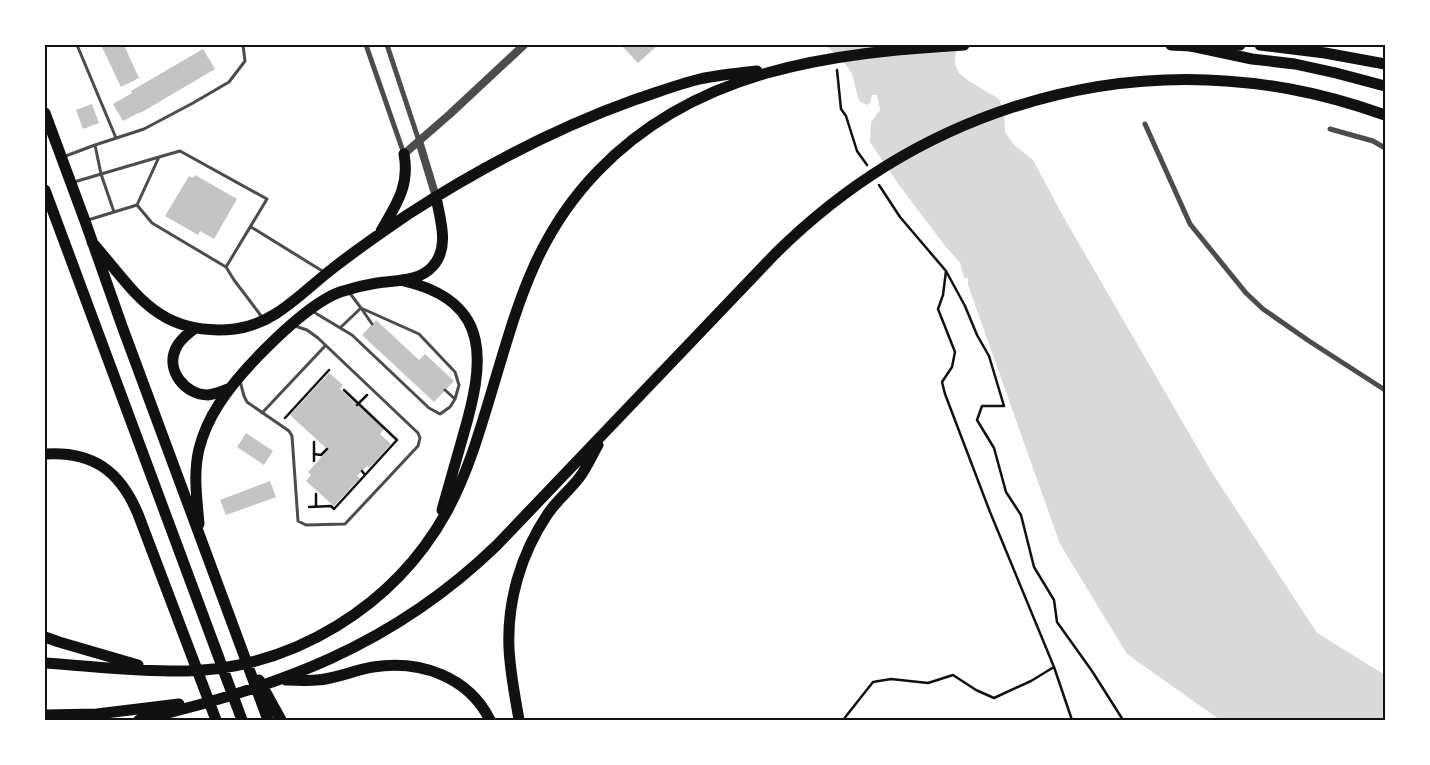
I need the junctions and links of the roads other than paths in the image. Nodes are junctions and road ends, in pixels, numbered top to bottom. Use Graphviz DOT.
graph roads {
  1 [pos="77,45"];
  2 [pos="243,45"];
  3 [pos="366,45"];
  4 [pos="387,45"];
  5 [pos="524,45"];
  6 [pos="964,45"];
  7 [pos="1171,45"];
  8 [pos="1240,45"];
  9 [pos="1260,45"];
  10 [pos="1332,45"];
  11 [pos="1191,46"];
  12 [pos="1383,64"];
  13 [pos="791,66"];
  14 [pos="1385,86"];
  15 [pos="45,113"];
  16 [pos="1385,115"];
  17 [pos="1145,124"];
  18 [pos="1330,129"];
  19 [pos="116,138"];
  20 [pos="419,142"];
  21 [pos="95,145"];
  22 [pos="1385,148"];
  23 [pos="404,154"];
  24 [pos="62,157"];
  25 [pos="159,158"];
  26 [pos="101,174"];
  27 [pos="71,183"];
  28 [pos="45,190"];
  29 [pos="436,197"];
  30 [pos="137,205"];
  31 [pos="114,212"];
  32 [pos="85,221"];
  33 [pos="251,227"];
  34 [pos="380,234"];
  35 [pos="92,242"];
  36 [pos="226,267"];
  37 [pos="327,273"];
  38 [pos="404,281"];
  39 [pos="347,290"];
  40 [pos="361,308"];
  41 [pos="309,310"];
  42 [pos="264,321"];
  43 [pos="372,324"];
  44 [pos="292,326"];
  45 [pos="341,327"];
  46 [pos="195,328"];
  47 [pos="325,346"];
  48 [pos="240,378"];
  49 [pos="230,388"];
  50 [pos="445,390"];
  51 [pos="1385,390"];
  52 [pos="455,399"];
  53 [pos="262,413"];
  54 [pos="606,430"];
  55 [pos="45,454"];
  56 [pos="437,528"];
  57 [pos="200,539"];
  58 [pos="45,637"];
  59 [pos="240,645"];
  60 [pos="45,663"];
  61 [pos="157,670"];
  62 [pos="280,680"];
  63 [pos="206,702"];
  64 [pos="45,715"];
  65 [pos="139,720"];
  66 [pos="216,720"];
  67 [pos="242,720"];
  68 [pos="268,720"];
  69 [pos="281,720"];
  70 [pos="490,720"];
  71 [pos="519,720"];
  1 -- 19 [label="lane"];
  2 -- 19 [label="lane"];
  3 -- 23 [label="street"];
  4 -- 20 [label="street"];
  5 -- 20 [label="street"];
  6 -- 13 [label="highway"];
  7 -- 11 [label="highway"];
  8 -- 11 [label="highway"];
  9 -- 12 [label="highway"];
  10 -- 12 [label="highway"];
  11 -- 14 [label="highway"];
  13 -- 29 [label="highway"];
  13 -- 56 [label="highway"];
  15 -- 24 [label="highway"];
  16 -- 54 [label="highway"];
  17 -- 51 [label="street"];
  18 -- 22 [label="street"];
  19 -- 21 [label="lane"];
  20 -- 23 [label="street"];
  20 -- 29 [label="street"];
  21 -- 24 [label="lane"];
  21 -- 26 [label="lane"];
  23 -- 34 [label="highway"];
  24 -- 27 [label="highway"];
  25 -- 26 [label="lane"];
  25 -- 30 [label="lane"];
  25 -- 33 [label="lane"];
  26 -- 27 [label="lane"];
  26 -- 31 [label="lane"];
  27 -- 32 [label="highway"];
  28 -- 67 [label="highway"];
  29 -- 34 [label="highway"];
  29 -- 38 [label="highway"];
  30 -- 31 [label="lane"];
  30 -- 36 [label="lane"];
  31 -- 32 [label="lane"];
  32 -- 35 [label="highway"];
  33 -- 36 [label="lane"];
  33 -- 37 [label="lane"];
  34 -- 37 [label="highway"];
  35 -- 46 [label="highway"];
  35 -- 57 [label="highway"];
  36 -- 42 [label="lane"];
  37 -- 42 [label="highway"];
  38 -- 39 [label="highway"];
  38 -- 56 [label="highway"];
  39 -- 40 [label="lane"];
  39 -- 41 [label="highway"];
  40 -- 43 [label="lane"];
  40 -- 45 [label="lane"];
  40 -- 52 [label="lane"];
  41 -- 44 [label="highway"];
  41 -- 45 [label="lane"];
  42 -- 46 [label="highway"];
  44 -- 47 [label="lane"];
  44 -- 48 [label="highway"];
  45 -- 52 [label="lane"];
  46 -- 49 [label="highway"];
  47 -- 53 [label="lane"];
  47 -- 53 [label="lane"];
  48 -- 49 [label="highway"];
  48 -- 53 [label="lane"];
  49 -- 57 [label="highway"];
  50 -- 52 [label="lane"];
  54 -- 62 [label="highway"];
  54 -- 71 [label="highway"];
  55 -- 66 [label="highway"];
  56 -- 61 [label="highway"];
  57 -- 59 [label="highway"];
  58 -- 61 [label="highway"];
  59 -- 68 [label="highway"];
  59 -- 69 [label="highway"];
  60 -- 61 [label="highway"];
  62 -- 63 [label="highway"];
  62 -- 70 [label="highway"];
  63 -- 64 [label="highway"];
  63 -- 65 [label="highway"];
}
